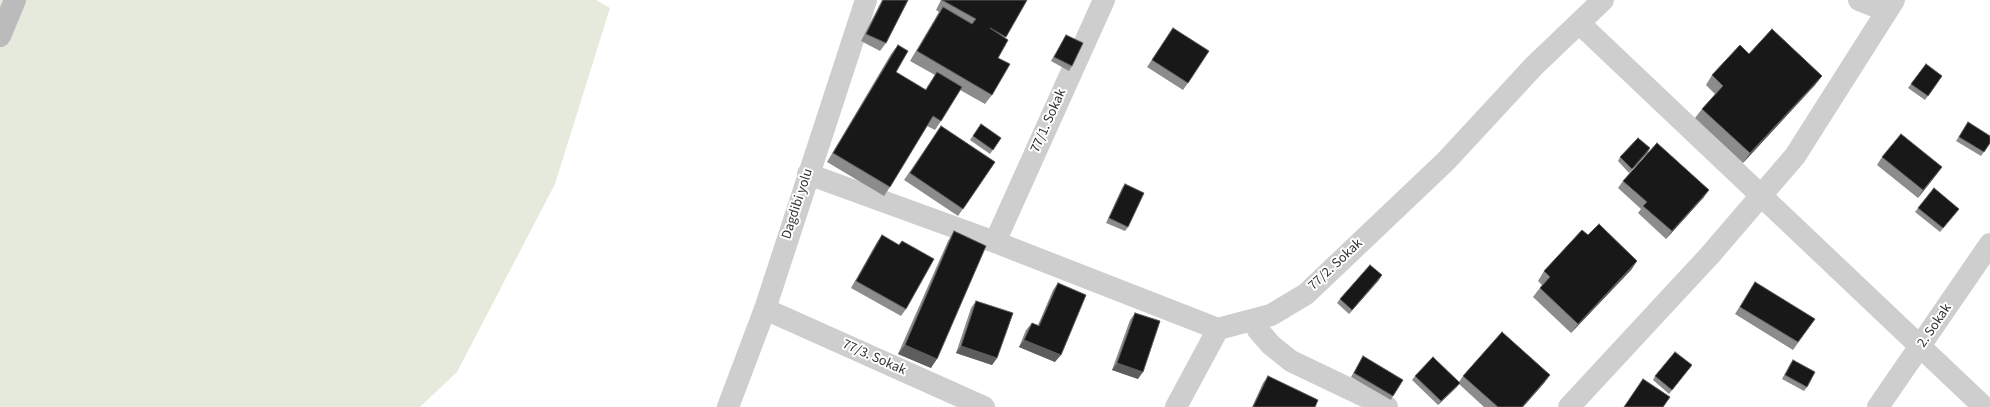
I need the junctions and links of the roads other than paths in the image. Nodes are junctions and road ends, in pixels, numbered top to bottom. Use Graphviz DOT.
graph roads {
  1 [pos="15,0"];
  2 [pos="866,0"];
  3 [pos="1104,0"];
  4 [pos="1603,0"];
  5 [pos="1859,0"];
  6 [pos="1891,5"];
  7 [pos="1579,23"];
  8 [pos="0,36"];
  9 [pos="808,174"];
  10 [pos="1760,196"];
  11 [pos="995,242"];
  12 [pos="1990,244"];
  13 [pos="764,309"];
  14 [pos="1253,320"];
  15 [pos="1218,329"];
  16 [pos="1920,348"];
  17 [pos="728,407"];
  18 [pos="984,407"];
  19 [pos="1176,407"];
  20 [pos="1387,407"];
  21 [pos="1569,407"];
  22 [pos="1878,407"];
  23 [pos="1984,407"];
  1 -- 8 [label="main road"];
  2 -- 9 [label="street, Dagdibi yolu"];
  3 -- 11 [label="street, 77/1. Sokak"];
  4 -- 7 [label="street, 77/2. Sokak"];
  5 -- 6 [label="street"];
  6 -- 10 [label="street"];
  7 -- 10 [label="street"];
  7 -- 14 [label="street, 77/2. Sokak"];
  9 -- 11 [label="street"];
  9 -- 13 [label="street, Dagdibi yolu"];
  10 -- 16 [label="street"];
  10 -- 21 [label="street"];
  11 -- 15 [label="street"];
  12 -- 16 [label="street, 2. Sokak"];
  13 -- 17 [label="street, Dagdibi yolu"];
  13 -- 18 [label="street, 77/3. Sokak"];
  14 -- 15 [label="street, 77/2. Sokak"];
  14 -- 20 [label="street"];
  15 -- 19 [label="street"];
  16 -- 22 [label="street, 2. Sokak"];
  16 -- 23 [label="street"];
}
